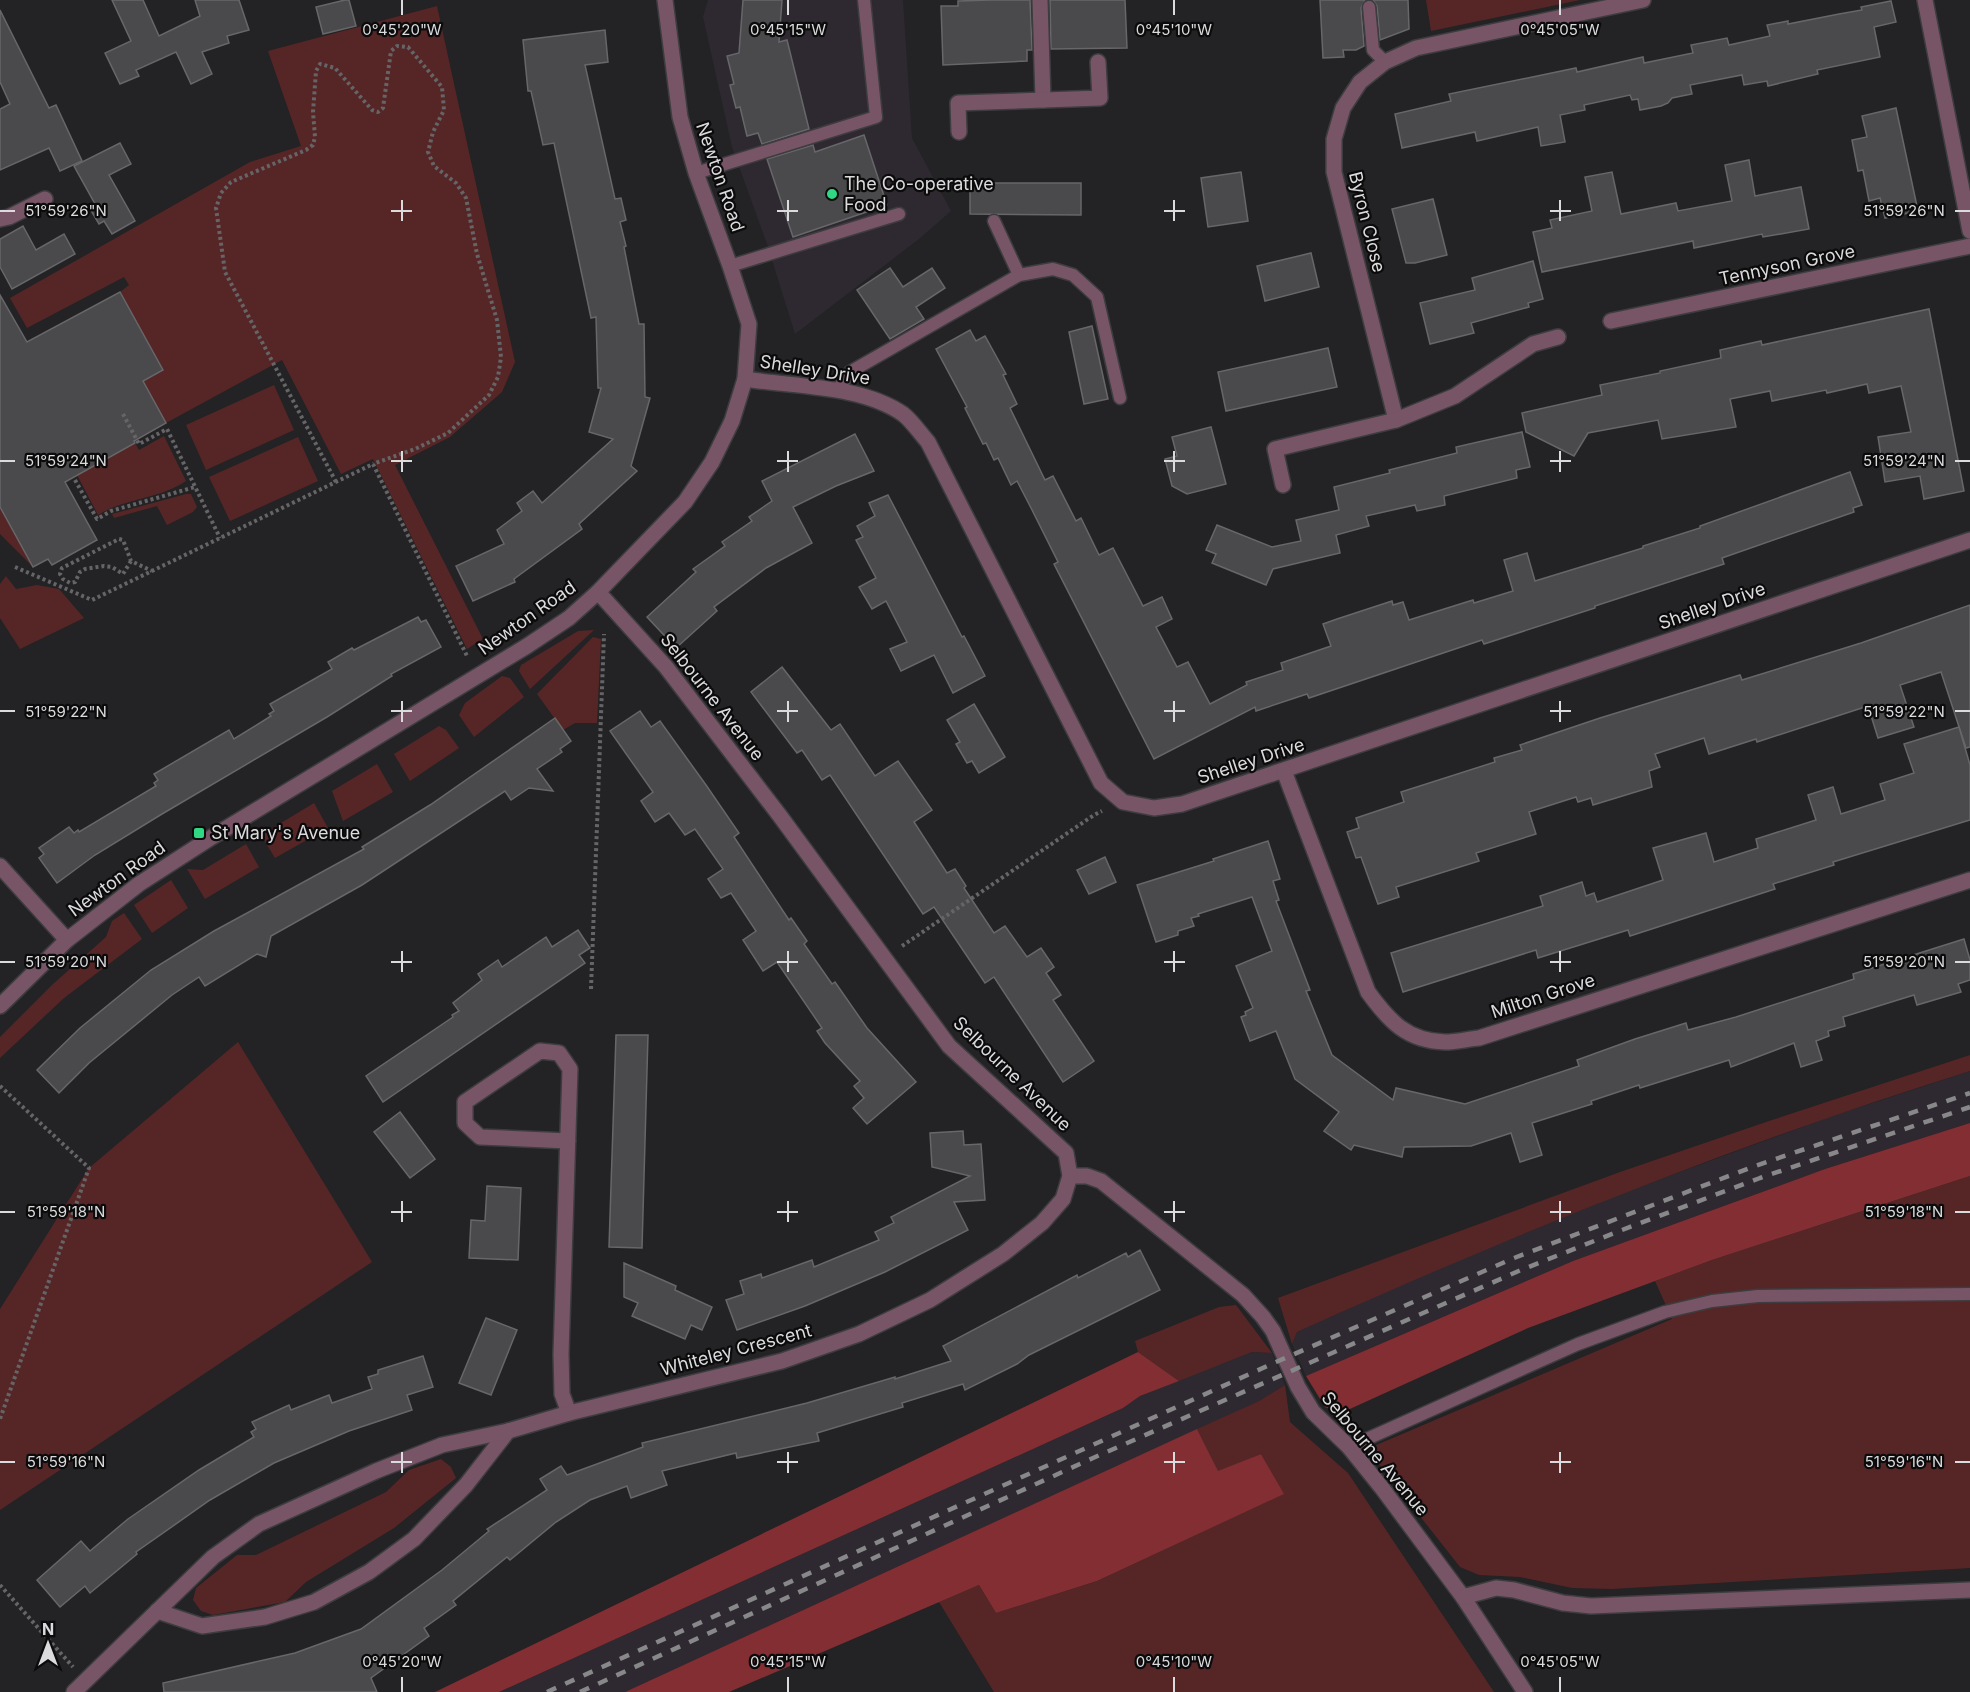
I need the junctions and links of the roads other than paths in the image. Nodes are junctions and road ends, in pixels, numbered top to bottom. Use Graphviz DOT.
graph roads {
  1 [pos="665,0"];
  2 [pos="864,0"];
  3 [pos="1040,0"];
  4 [pos="1643,0"];
  5 [pos="1925,0"];
  6 [pos="1369,7"];
  7 [pos="1098,62"];
  8 [pos="1385,62"];
  9 [pos="1043,100"];
  10 [pos="958,132"];
  11 [pos="696,173"];
  12 [pos="45,199"];
  13 [pos="899,214"];
  14 [pos="0,219"];
  15 [pos="994,221"];
  16 [pos="1970,231"];
  17 [pos="1970,246"];
  18 [pos="730,266"];
  19 [pos="1019,275"];
  20 [pos="1611,321"];
  21 [pos="1558,337"];
  22 [pos="745,379"];
  23 [pos="837,391"];
  24 [pos="1120,398"];
  25 [pos="1396,420"];
  26 [pos="1283,485"];
  27 [pos="1970,540"];
  28 [pos="598,592"];
  29 [pos="1284,771"];
  30 [pos="0,866"];
  31 [pos="1970,880"];
  32 [pos="67,940"];
  33 [pos="0,1006"];
  34 [pos="568,1141"];
  35 [pos="1070,1176"];
  36 [pos="1970,1294"];
  37 [pos="569,1413"];
  38 [pos="508,1431"];
  39 [pos="1349,1447"];
  40 [pos="1970,1590"];
  41 [pos="1463,1597"];
  42 [pos="157,1611"];
  43 [pos="74,1692"];
  44 [pos="1525,1692"];
  1 -- 11 [label="street, Newton Road"];
  2 -- 11 [label="lane"];
  3 -- 9 [label="street"];
  4 -- 8 [label="street, Byron Close"];
  5 -- 16 [label="street"];
  6 -- 8 [label="lane"];
  7 -- 9 [label="street"];
  8 -- 25 [label="street, Byron Close"];
  9 -- 10 [label="street"];
  11 -- 18 [label="street, Newton Road"];
  12 -- 14 [label="street"];
  13 -- 18 [label="lane"];
  15 -- 19 [label="lane"];
  17 -- 20 [label="street, Tennyson Grove"];
  18 -- 22 [label="street, Newton Road"];
  19 -- 23 [label="lane"];
  19 -- 24 [label="lane"];
  21 -- 25 [label="street"];
  22 -- 23 [label="street, Shelley Drive"];
  22 -- 28 [label="street, Newton Road"];
  23 -- 29 [label="street, Shelley Drive"];
  25 -- 26 [label="street"];
  27 -- 29 [label="street, Shelley Drive"];
  28 -- 32 [label="street, Newton Road"];
  28 -- 35 [label="street, Selbourne Avenue"];
  29 -- 31 [label="street, Milton Grove"];
  30 -- 32 [label="street"];
  32 -- 33 [label="street, Newton Road"];
  34 -- 34 [label="street"];
  34 -- 37 [label="street"];
  35 -- 37 [label="street, Whiteley Crescent"];
  35 -- 39 [label="street, Selbourne Avenue"];
  36 -- 39 [label="lane"];
  37 -- 38 [label="street, Whiteley Crescent"];
  38 -- 42 [label="street, Whiteley Crescent"];
  38 -- 42 [label="street"];
  39 -- 41 [label="street, Selbourne Avenue"];
  40 -- 41 [label="street"];
  41 -- 44 [label="street, Selbourne Avenue"];
  42 -- 43 [label="street, Whiteley Crescent"];
}
